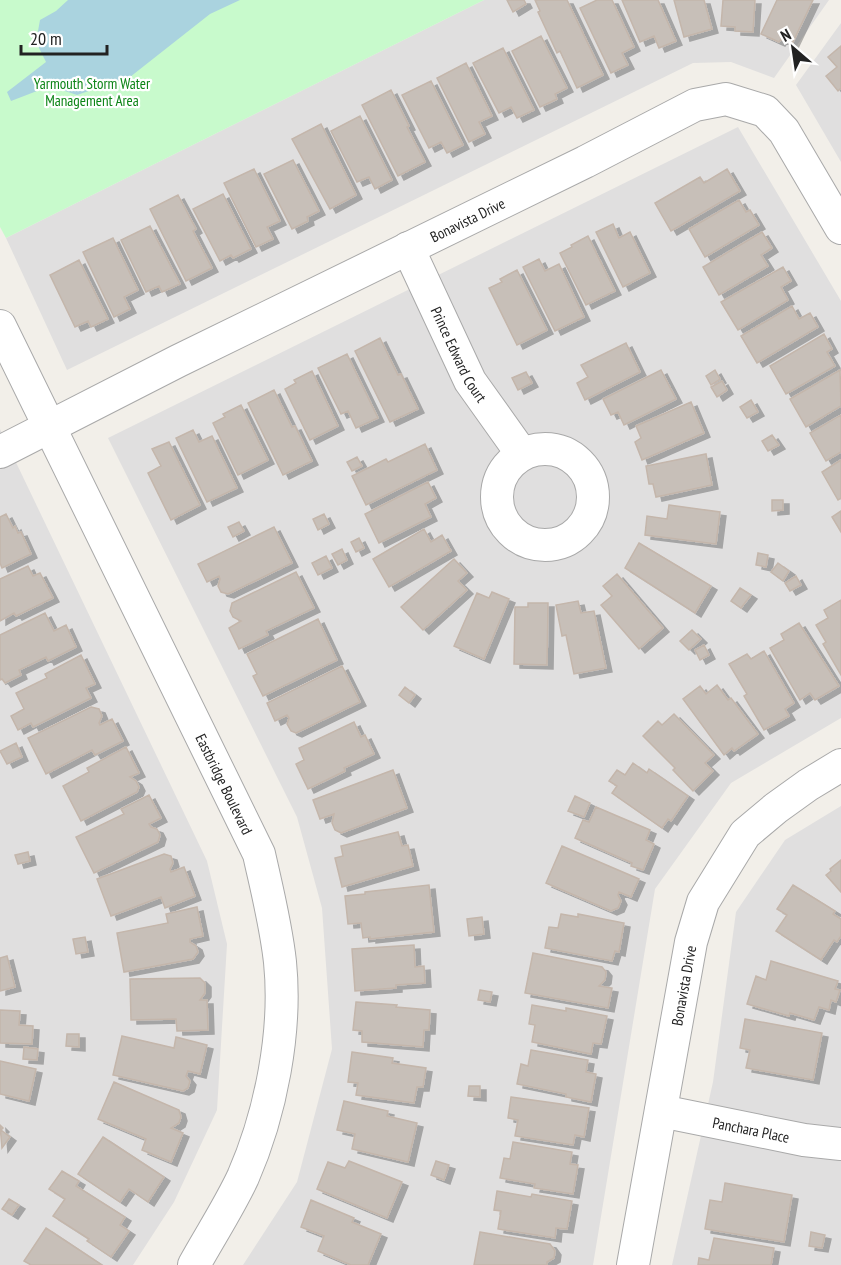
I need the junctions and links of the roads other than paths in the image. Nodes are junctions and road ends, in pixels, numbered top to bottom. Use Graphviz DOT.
graph roads {
  1 [pos="841,228"];
  2 [pos="408,248"];
  3 [pos="0,326"];
  4 [pos="50,428"];
  5 [pos="0,452"];
  6 [pos="522,454"];
  7 [pos="841,765"];
  8 [pos="661,1111"];
  9 [pos="841,1144"];
  10 [pos="194,1265"];
  11 [pos="633,1265"];
  1 -- 2 [label="street, Bonavista Drive"];
  2 -- 4 [label="street, Bonavista Drive"];
  2 -- 6 [label="street, Prince Edward Court"];
  3 -- 4 [label="street, Eastbridge Boulevard"];
  4 -- 5 [label="street, Bonavista Drive"];
  4 -- 10 [label="street, Eastbridge Boulevard"];
  7 -- 8 [label="street, Bonavista Drive"];
  8 -- 9 [label="street, Panchara Place"];
  8 -- 11 [label="street, Bonavista Drive"];
}
